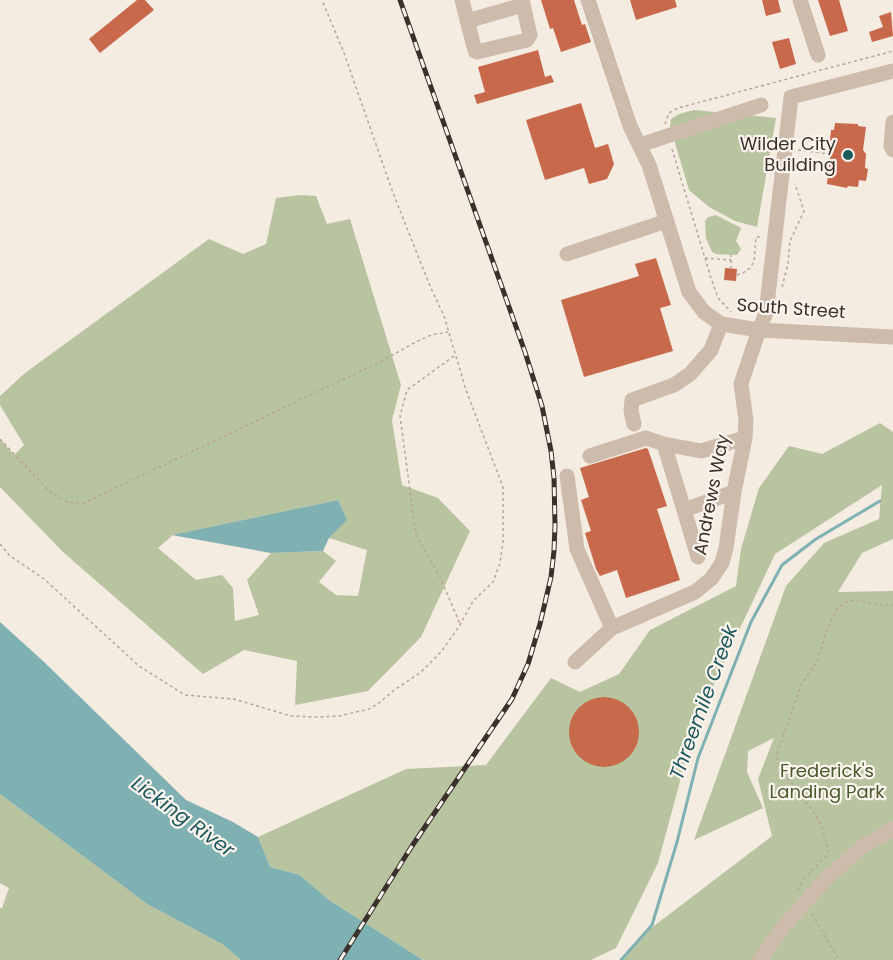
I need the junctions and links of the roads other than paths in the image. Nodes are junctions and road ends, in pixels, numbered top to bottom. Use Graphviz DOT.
graph roads {
  1 [pos="462,0"];
  2 [pos="588,0"];
  3 [pos="800,0"];
  4 [pos="523,3"];
  5 [pos="467,21"];
  6 [pos="818,55"];
  7 [pos="893,71"];
  8 [pos="761,105"];
  9 [pos="893,122"];
  10 [pos="640,145"];
  11 [pos="893,150"];
  12 [pos="667,221"];
  13 [pos="567,254"];
  14 [pos="721,324"];
  15 [pos="759,330"];
  16 [pos="893,337"];
  17 [pos="634,424"];
  18 [pos="745,438"];
  19 [pos="664,444"];
  20 [pos="590,456"];
  21 [pos="567,477"];
  22 [pos="734,492"];
  23 [pos="684,510"];
  24 [pos="698,557"];
  25 [pos="612,628"];
  26 [pos="575,662"];
  27 [pos="893,829"];
  28 [pos="760,960"];
  1 -- 5 [label="street"];
  2 -- 10 [label="street, South Street"];
  3 -- 6 [label="street"];
  4 -- 5 [label="street"];
  4 -- 5 [label="street"];
  7 -- 15 [label="street, Andrews Way"];
  8 -- 10 [label="street"];
  9 -- 11 [label="street"];
  10 -- 12 [label="street, South Street"];
  12 -- 13 [label="street"];
  12 -- 14 [label="street, South Street"];
  14 -- 15 [label="street, South Street"];
  14 -- 17 [label="street"];
  15 -- 16 [label="street, South Street"];
  15 -- 18 [label="street, Andrews Way"];
  18 -- 19 [label="street"];
  18 -- 22 [label="street, Andrews Way"];
  19 -- 20 [label="street"];
  19 -- 23 [label="street"];
  21 -- 25 [label="street"];
  22 -- 23 [label="street"];
  22 -- 25 [label="street, Andrews Way"];
  23 -- 24 [label="street"];
  25 -- 26 [label="street, Andrews Way"];
  27 -- 28 [label="street"];
}
